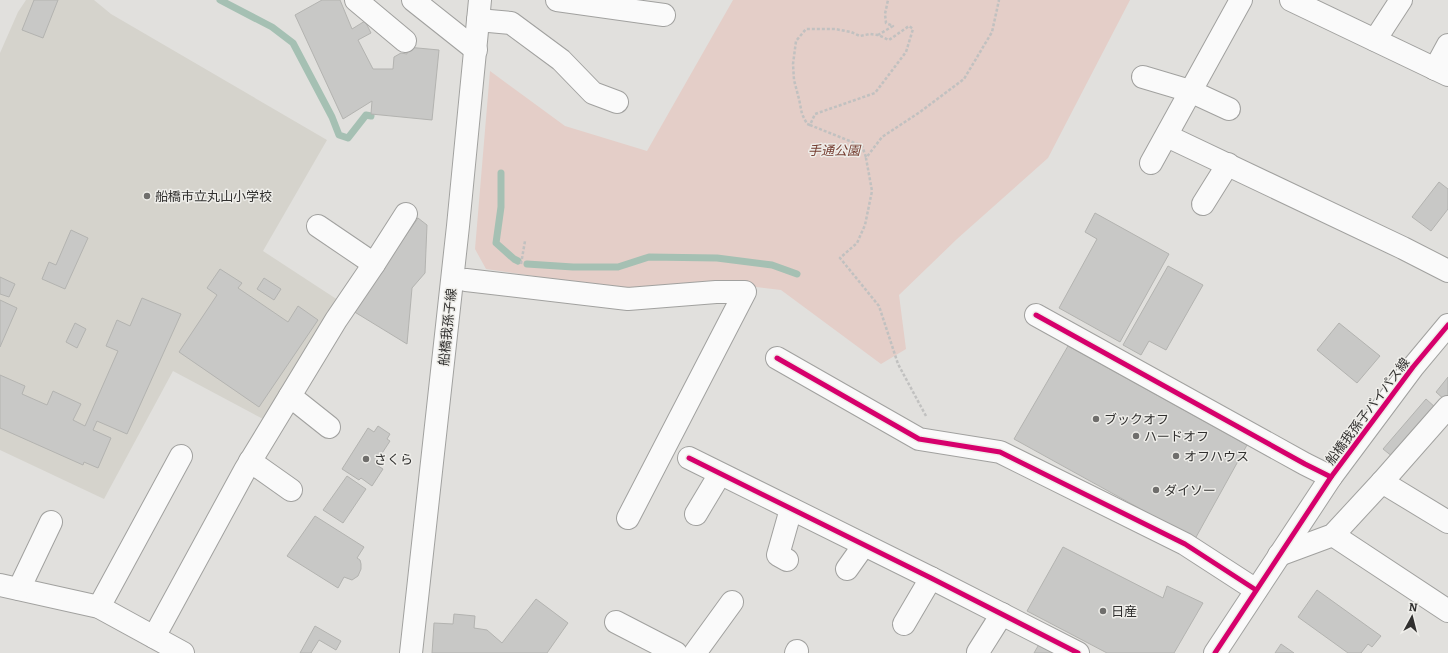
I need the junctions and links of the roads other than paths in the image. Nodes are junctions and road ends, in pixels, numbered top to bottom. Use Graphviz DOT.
graph roads {
  1 [pos="356,0"];
  2 [pos="413,0"];
  3 [pos="557,0"];
  4 [pos="1241,0"];
  5 [pos="1291,0"];
  6 [pos="1401,0"];
  7 [pos="479,10"];
  8 [pos="664,15"];
  9 [pos="1375,40"];
  10 [pos="405,41"];
  11 [pos="1448,45"];
  12 [pos="476,50"];
  13 [pos="1442,72"];
  14 [pos="1143,77"];
  15 [pos="1190,91"];
  16 [pos="617,102"];
  17 [pos="1229,108"];
  18 [pos="1166,136"];
  19 [pos="1151,163"];
  20 [pos="1228,164"];
  21 [pos="1203,204"];
  22 [pos="406,214"];
  23 [pos="318,226"];
  24 [pos="374,264"];
  25 [pos="1448,271"];
  26 [pos="466,280"];
  27 [pos="1036,315"];
  28 [pos="1448,325"];
  29 [pos="777,358"];
  30 [pos="290,396"];
  31 [pos="1448,407"];
  32 [pos="329,427"];
  33 [pos="181,456"];
  34 [pos="689,458"];
  35 [pos="250,461"];
  36 [pos="720,474"];
  37 [pos="1331,477"];
  38 [pos="1382,482"];
  39 [pos="291,490"];
  40 [pos="791,509"];
  41 [pos="696,514"];
  42 [pos="628,518"];
  43 [pos="51,522"];
  44 [pos="1448,522"];
  45 [pos="1333,535"];
  46 [pos="864,545"];
  47 [pos="1279,555"];
  48 [pos="787,560"];
  49 [pos="847,569"];
  50 [pos="931,578"];
  51 [pos="10,587"];
  52 [pos="1256,590"];
  53 [pos="732,602"];
  54 [pos="99,607"];
  55 [pos="1448,611"];
  56 [pos="1002,614"];
  57 [pos="616,622"];
  58 [pos="904,624"];
  59 [pos="154,637"];
  60 [pos="978,652"];
  61 [pos="183,653"];
  62 [pos="411,653"];
  63 [pos="676,653"];
  64 [pos="695,653"];
  65 [pos="1078,653"];
  66 [pos="1215,653"];
  1 -- 10 [label="street"];
  2 -- 12 [label="street"];
  3 -- 8 [label="street"];
  4 -- 15 [label="street"];
  5 -- 9 [label="street"];
  6 -- 9 [label="street"];
  7 -- 12 [label="street, 船橋我孫子線"];
  7 -- 16 [label="street"];
  9 -- 13 [label="street"];
  11 -- 13 [label="street"];
  12 -- 62 [label="street, 船橋我孫子線"];
  14 -- 15 [label="street"];
  15 -- 17 [label="street"];
  15 -- 18 [label="street"];
  18 -- 19 [label="street"];
  18 -- 20 [label="street"];
  20 -- 21 [label="street"];
  20 -- 25 [label="street"];
  22 -- 24 [label="street"];
  23 -- 24 [label="street"];
  24 -- 30 [label="street"];
  26 -- 42 [label="street"];
  27 -- 37 [label="street"];
  28 -- 37 [label="street, 船橋我孫子バイパス線"];
  29 -- 52 [label="street"];
  30 -- 32 [label="street"];
  30 -- 35 [label="street"];
  31 -- 38 [label="street"];
  33 -- 54 [label="street"];
  34 -- 36 [label="street"];
  35 -- 39 [label="street"];
  35 -- 59 [label="street"];
  36 -- 40 [label="street"];
  36 -- 41 [label="street"];
  37 -- 47 [label="street, 船橋我孫子バイパス線"];
  38 -- 44 [label="street"];
  38 -- 45 [label="street"];
  40 -- 46 [label="street"];
  40 -- 48 [label="street"];
  43 -- 51 [label="street"];
  45 -- 47 [label="street"];
  45 -- 55 [label="street"];
  46 -- 49 [label="street"];
  46 -- 50 [label="street"];
  47 -- 52 [label="street, 船橋我孫子バイパス線"];
  50 -- 56 [label="street"];
  50 -- 58 [label="street"];
  51 -- 54 [label="street"];
  52 -- 66 [label="street, 船橋我孫子バイパス線"];
  53 -- 64 [label="street"];
  54 -- 59 [label="street"];
  56 -- 60 [label="street"];
  56 -- 65 [label="street"];
  57 -- 63 [label="street"];
  59 -- 61 [label="street"];
}
